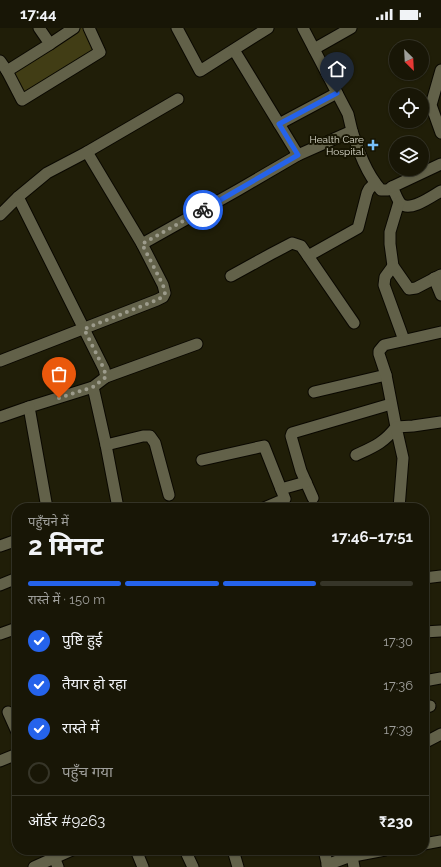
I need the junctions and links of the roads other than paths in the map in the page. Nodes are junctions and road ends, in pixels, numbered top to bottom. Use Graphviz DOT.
graph roads {
  1 [pos="39,28"];
  2 [pos="74,28"];
  3 [pos="89,28"];
  4 [pos="177,28"];
  5 [pos="303,28"];
  6 [pos="351,28"];
  7 [pos="264,29"];
  8 [pos="50,44"];
  9 [pos="314,48"];
  10 [pos="234,50"];
  11 [pos="0,62"];
  12 [pos="441,70"];
  13 [pos="7,71"];
  14 [pos="337,93"];
  15 [pos="178,99"];
  16 [pos="279,124"];
  17 [pos="352,131"];
  18 [pos="441,133"];
  19 [pos="87,152"];
  20 [pos="298,155"];
  21 [pos="441,164"];
  22 [pos="375,183"];
  23 [pos="392,187"];
  24 [pos="441,191"];
  25 [pos="18,196"];
  26 [pos="399,202"];
  27 [pos="0,215"];
  28 [pos="142,244"];
  29 [pos="308,256"];
  30 [pos="393,266"];
  31 [pos="232,276"];
  32 [pos="438,276"];
  33 [pos="441,295"];
  34 [pos="354,324"];
  35 [pos="84,329"];
  36 [pos="441,332"];
  37 [pos="404,340"];
  38 [pos="197,344"];
  39 [pos="0,361"];
  40 [pos="386,375"];
  41 [pos="106,377"];
  42 [pos="93,387"];
  43 [pos="314,392"];
  44 [pos="391,404"];
  45 [pos="29,407"];
  46 [pos="0,417"];
  47 [pos="441,422"];
  48 [pos="396,427"];
  49 [pos="106,445"];
  50 [pos="356,455"];
  51 [pos="202,460"];
  52 [pos="306,482"];
  53 [pos="281,489"];
  54 [pos="169,495"];
  55 [pos="313,498"];
  56 [pos="46,503"];
  57 [pos="117,503"];
  58 [pos="276,503"];
  59 [pos="399,503"];
  60 [pos="12,542"];
  61 [pos="0,546"];
  62 [pos="441,576"];
  63 [pos="429,577"];
  64 [pos="12,580"];
  65 [pos="0,585"];
  66 [pos="12,630"];
  67 [pos="441,631"];
  68 [pos="429,632"];
  69 [pos="0,634"];
  70 [pos="441,678"];
  71 [pos="429,680"];
  72 [pos="8,712"];
  73 [pos="12,721"];
  74 [pos="441,734"];
  75 [pos="429,740"];
  76 [pos="12,756"];
  77 [pos="0,761"];
  78 [pos="441,842"];
  79 [pos="429,843"];
  80 [pos="64,855"];
  81 [pos="138,855"];
  82 [pos="187,855"];
  83 [pos="234,855"];
  84 [pos="325,855"];
  85 [pos="370,855"];
  86 [pos="353,861"];
  87 [pos="56,862"];
  88 [pos="328,866"];
  89 [pos="34,867"];
  90 [pos="143,867"];
  91 [pos="193,867"];
  92 [pos="238,867"];
  1 -- 8 [label="street"];
  2 -- 8 [label="street"];
  3 -- 13 [label="street"];
  4 -- 10 [label="street"];
  5 -- 9 [label="street"];
  6 -- 9 [label="street"];
  7 -- 10 [label="street"];
  8 -- 13 [label="street"];
  9 -- 14 [label="street"];
  10 -- 16 [label="street"];
  11 -- 13 [label="street"];
  12 -- 18 [label="street"];
  14 -- 16 [label="street"];
  14 -- 17 [label="street"];
  15 -- 19 [label="street"];
  16 -- 20 [label="street"];
  17 -- 20 [label="street"];
  17 -- 22 [label="street"];
  19 -- 25 [label="street"];
  19 -- 28 [label="street"];
  20 -- 28 [label="street"];
  21 -- 23 [label="street"];
  22 -- 23 [label="street"];
  22 -- 29 [label="street"];
  23 -- 26 [label="street"];
  24 -- 26 [label="street"];
  25 -- 27 [label="street"];
  25 -- 35 [label="street"];
  26 -- 30 [label="street"];
  28 -- 35 [label="street"];
  29 -- 31 [label="street"];
  29 -- 34 [label="street"];
  30 -- 32 [label="street"];
  30 -- 37 [label="street"];
  32 -- 33 [label="street"];
  35 -- 39 [label="street"];
  35 -- 41 [label="street"];
  36 -- 37 [label="street"];
  37 -- 40 [label="street"];
  38 -- 41 [label="street"];
  40 -- 43 [label="street"];
  40 -- 44 [label="street"];
  41 -- 42 [label="street"];
  42 -- 45 [label="street"];
  42 -- 49 [label="street"];
  44 -- 48 [label="street"];
  44 -- 52 [label="street"];
  45 -- 46 [label="street"];
  45 -- 56 [label="street"];
  47 -- 48 [label="street"];
  48 -- 50 [label="street"];
  48 -- 59 [label="street"];
  49 -- 54 [label="street"];
  49 -- 57 [label="street"];
  51 -- 53 [label="street"];
  52 -- 53 [label="street"];
  52 -- 55 [label="street"];
  53 -- 58 [label="street"];
  60 -- 61 [label="street"];
  62 -- 63 [label="street"];
  64 -- 65 [label="street"];
  66 -- 69 [label="street"];
  67 -- 68 [label="street"];
  70 -- 71 [label="street"];
  72 -- 73 [label="street"];
  74 -- 75 [label="street"];
  76 -- 77 [label="street"];
  78 -- 79 [label="street"];
  80 -- 87 [label="street"];
  81 -- 90 [label="street"];
  82 -- 91 [label="street"];
  83 -- 92 [label="street"];
  84 -- 88 [label="street"];
  85 -- 86 [label="street"];
  86 -- 88 [label="street"];
  87 -- 89 [label="street"];
}
